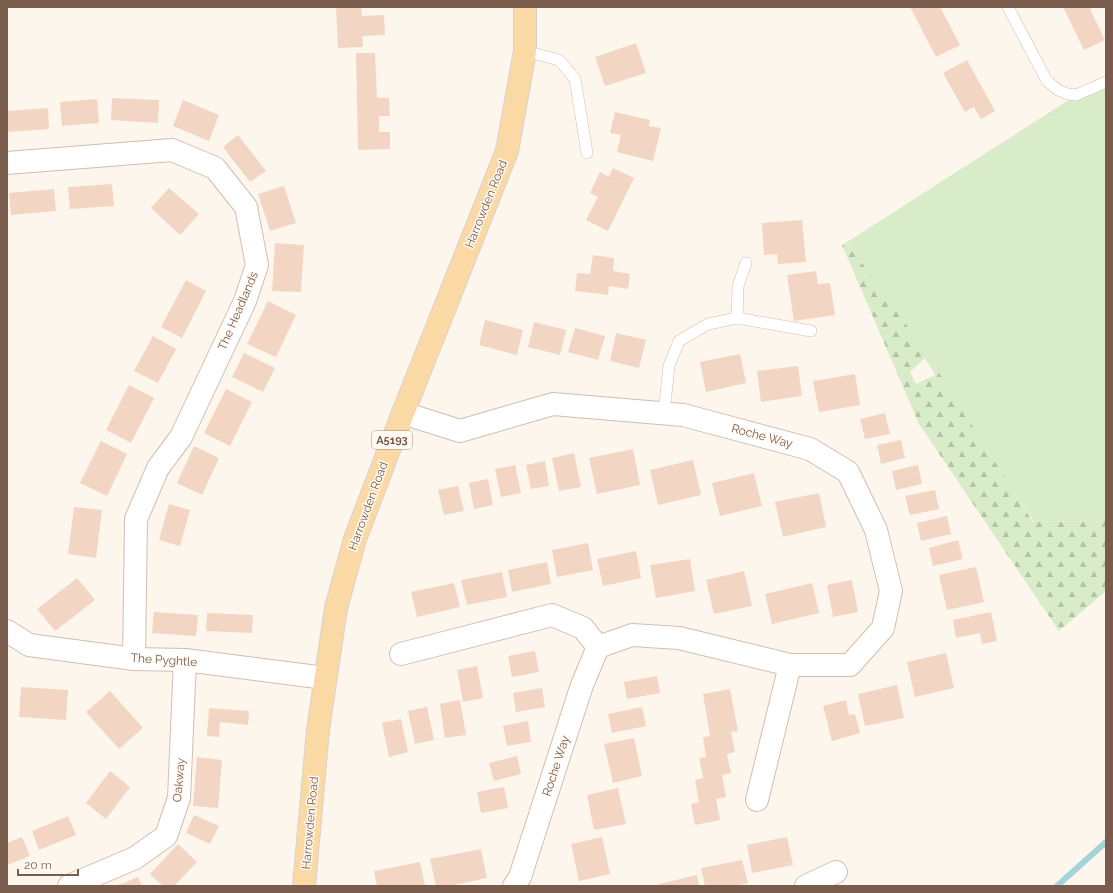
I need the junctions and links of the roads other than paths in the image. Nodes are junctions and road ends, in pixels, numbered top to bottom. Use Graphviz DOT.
graph roads {
  1 [pos="525,7"];
  2 [pos="1008,7"];
  3 [pos="525,51"];
  4 [pos="1106,82"];
  5 [pos="587,153"];
  6 [pos="7,163"];
  7 [pos="746,263"];
  8 [pos="737,318"];
  9 [pos="811,331"];
  10 [pos="403,413"];
  11 [pos="664,413"];
  12 [pos="7,631"];
  13 [pos="598,647"];
  14 [pos="401,654"];
  15 [pos="134,659"];
  16 [pos="185,660"];
  17 [pos="790,666"];
  18 [pos="325,678"];
  19 [pos="757,800"];
  20 [pos="836,872"];
  21 [pos="69,886"];
  22 [pos="304,886"];
  23 [pos="514,886"];
  24 [pos="806,886"];
  1 -- 3 [label="main road, Harrowden Road / A5193"];
  2 -- 4 [label="lane"];
  3 -- 5 [label="lane"];
  3 -- 10 [label="main road, Harrowden Road / A5193"];
  6 -- 15 [label="street, The Headlands"];
  7 -- 8 [label="lane"];
  8 -- 9 [label="lane"];
  8 -- 11 [label="lane"];
  10 -- 11 [label="street, Roche Way"];
  10 -- 18 [label="main road, Harrowden Road / A5193"];
  11 -- 17 [label="street, Roche Way"];
  12 -- 15 [label="street, The Pyghtle"];
  13 -- 14 [label="street"];
  13 -- 17 [label="street, Roche Way"];
  13 -- 23 [label="street, Roche Way"];
  15 -- 16 [label="street, The Pyghtle"];
  16 -- 18 [label="street, The Pyghtle"];
  16 -- 21 [label="street, Oakway"];
  17 -- 19 [label="street"];
  18 -- 22 [label="main road, Harrowden Road / A5193"];
  20 -- 24 [label="street"];
}
